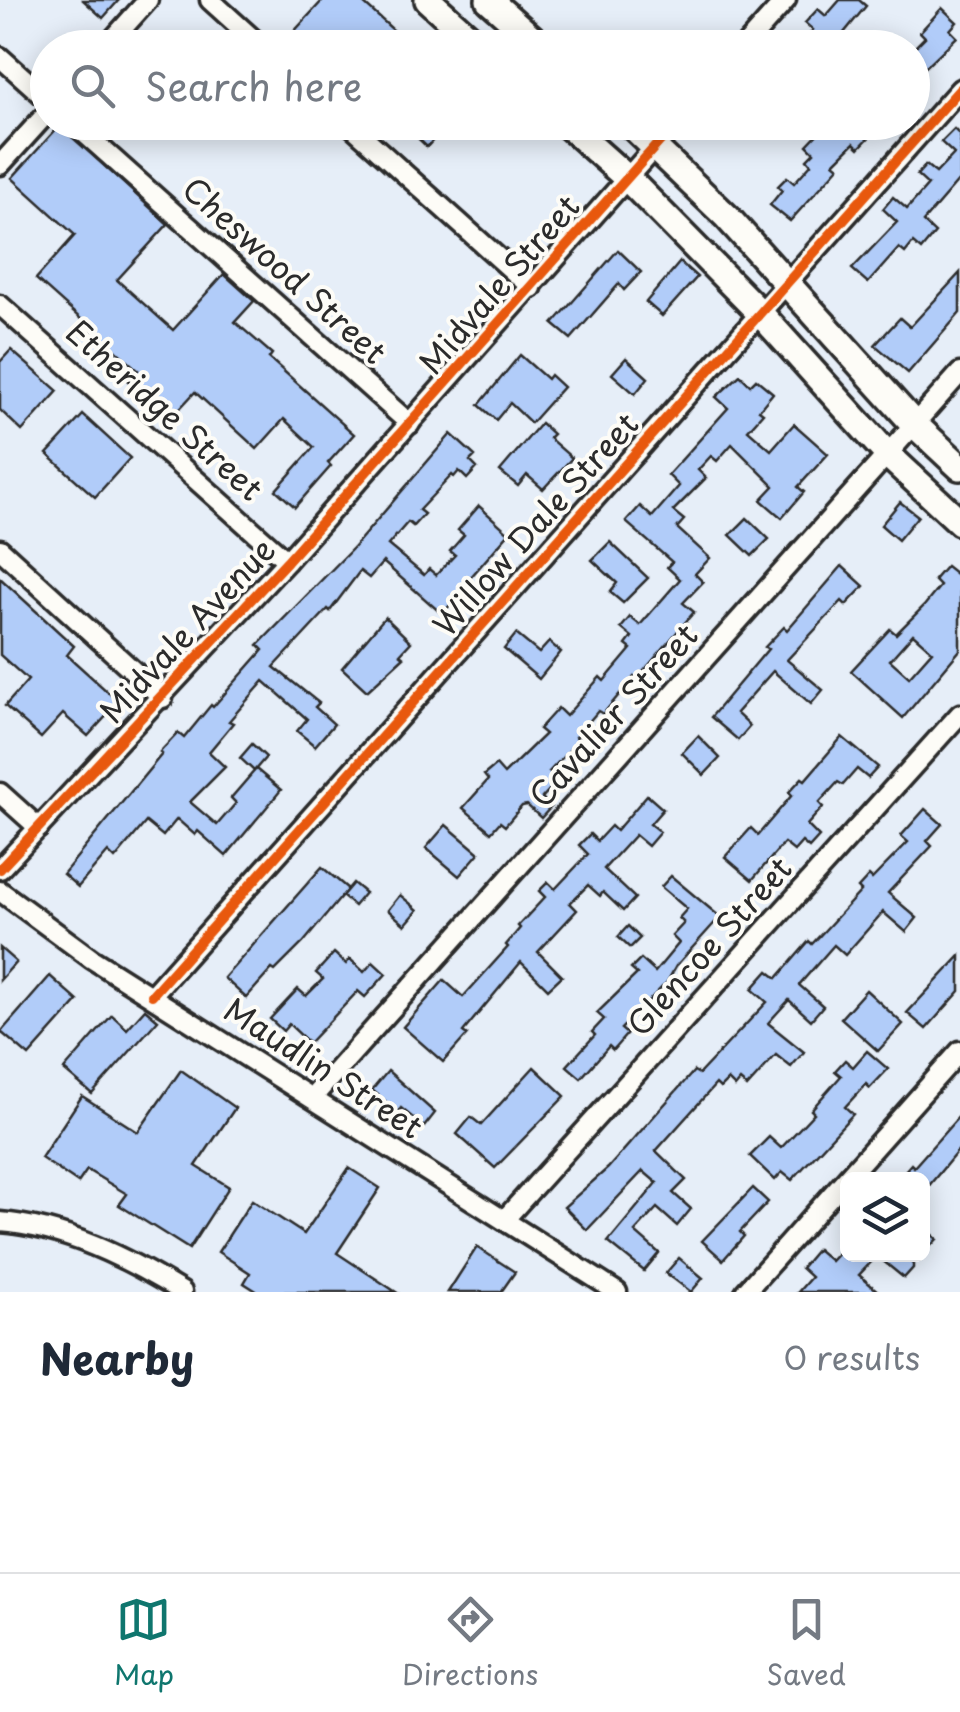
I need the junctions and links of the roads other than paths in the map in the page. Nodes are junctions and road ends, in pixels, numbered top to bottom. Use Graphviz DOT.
graph roads {
  1 [pos="148,0"];
  2 [pos="210,0"];
  3 [pos="489,0"];
  4 [pos="786,0"];
  5 [pos="430,1"];
  6 [pos="121,30"];
  7 [pos="243,30"];
  8 [pos="461,30"];
  9 [pos="523,30"];
  10 [pos="760,30"];
  11 [pos="0,58"];
  12 [pos="30,84"];
  13 [pos="960,88"];
  14 [pos="930,121"];
  15 [pos="30,132"];
  16 [pos="92,140"];
  17 [pos="367,140"];
  18 [pos="584,140"];
  19 [pos="647,140"];
  20 [pos="661,140"];
  21 [pos="913,140"];
  22 [pos="655,147"];
  23 [pos="0,165"];
  24 [pos="627,178"];
  25 [pos="785,282"];
  26 [pos="532,288"];
  27 [pos="0,306"];
  28 [pos="759,312"];
  29 [pos="960,373"];
  30 [pos="410,424"];
  31 [pos="914,424"];
  32 [pos="888,455"];
  33 [pos="960,467"];
  34 [pos="960,522"];
  35 [pos="0,549"];
  36 [pos="287,561"];
  37 [pos="162,698"];
  38 [pos="960,714"];
  39 [pos="0,794"];
  40 [pos="39,828"];
  41 [pos="0,869"];
  42 [pos="0,891"];
  43 [pos="152,996"];
  44 [pos="960,1050"];
  45 [pos="312,1098"];
  46 [pos="504,1220"];
  47 [pos="0,1222"];
  48 [pos="182,1292"];
  49 [pos="617,1292"];
  50 [pos="745,1292"];
  1 -- 6 [label="street"];
  2 -- 7 [label="street"];
  3 -- 9 [label="main road"];
  4 -- 10 [label="street"];
  5 -- 8 [label="main road"];
  11 -- 12 [label="street"];
  13 -- 14 [label="street, Willow Dale Street"];
  15 -- 23 [label="street"];
  16 -- 30 [label="street, Cheswood Street"];
  17 -- 26 [label="street"];
  18 -- 24 [label="main road"];
  19 -- 22 [label="main road"];
  20 -- 22 [label="street"];
  21 -- 25 [label="street, Willow Dale Street"];
  22 -- 24 [label="street"];
  22 -- 25 [label="main road"];
  24 -- 26 [label="street, Midvale Street"];
  24 -- 28 [label="main road"];
  25 -- 28 [label="street, Willow Dale Street"];
  25 -- 31 [label="main road"];
  26 -- 30 [label="street, Midvale Street"];
  27 -- 36 [label="street, Etheridge Street"];
  28 -- 32 [label="main road"];
  28 -- 43 [label="street, Willow Dale Street"];
  29 -- 31 [label="street, Cavalier Street"];
  30 -- 36 [label="street, Midvale Avenue"];
  31 -- 32 [label="street, Cavalier Street"];
  31 -- 33 [label="main road"];
  32 -- 34 [label="main road"];
  32 -- 45 [label="street, Cavalier Street"];
  35 -- 37 [label="street"];
  36 -- 37 [label="street, Midvale Avenue"];
  37 -- 40 [label="street, Midvale Avenue"];
  38 -- 46 [label="street, Glencoe Street"];
  39 -- 40 [label="street"];
  40 -- 41 [label="street, Midvale Avenue"];
  42 -- 43 [label="street, Maudlin Street"];
  43 -- 45 [label="street, Maudlin Street"];
  44 -- 50 [label="street"];
  45 -- 46 [label="street, Maudlin Street"];
  46 -- 49 [label="street, Maudlin Street"];
  47 -- 48 [label="street"];
}
